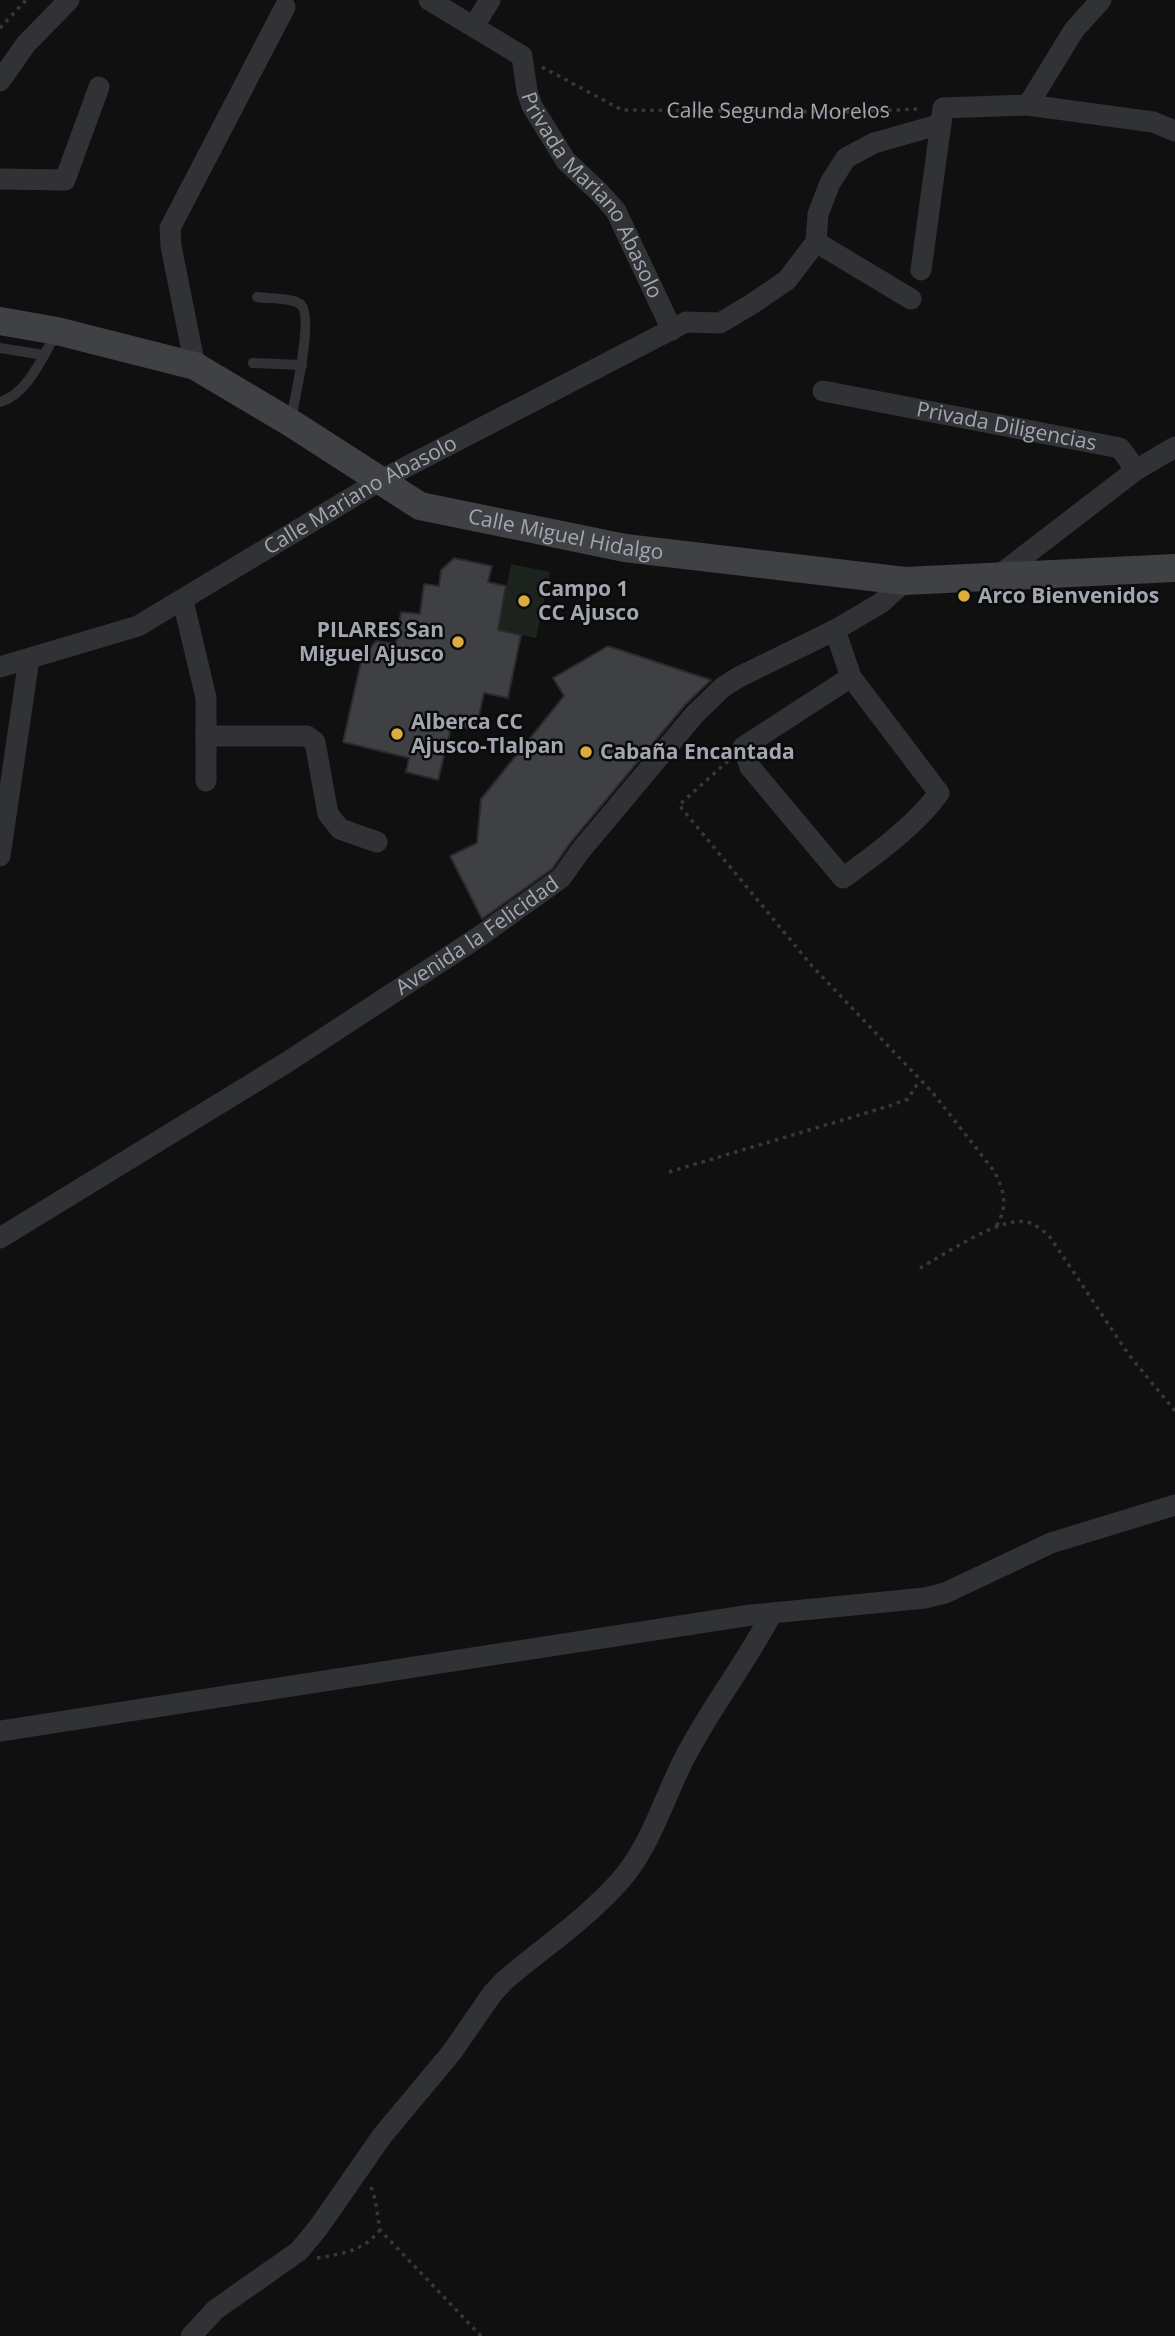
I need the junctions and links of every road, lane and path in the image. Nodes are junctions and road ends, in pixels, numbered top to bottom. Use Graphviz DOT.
graph roads {
  1 [pos="26,0"];
  2 [pos="69,0"];
  3 [pos="429,0"];
  4 [pos="491,0"];
  5 [pos="1101,0"];
  6 [pos="285,7"];
  7 [pos="474,26"];
  8 [pos="0,27"];
  9 [pos="522,56"];
  10 [pos="0,81"];
  11 [pos="99,87"];
  12 [pos="1028,105"];
  13 [pos="942,116"];
  14 [pos="1175,131"];
  15 [pos="0,178"];
  16 [pos="816,242"];
  17 [pos="921,270"];
  18 [pos="257,298"];
  19 [pos="911,299"];
  20 [pos="0,321"];
  21 [pos="672,330"];
  22 [pos="50,343"];
  23 [pos="0,348"];
  24 [pos="253,363"];
  25 [pos="302,365"];
  26 [pos="195,366"];
  27 [pos="823,391"];
  28 [pos="0,402"];
  29 [pos="291,423"];
  30 [pos="1175,447"];
  31 [pos="1136,470"];
  32 [pos="381,480"];
  33 [pos="1175,568"];
  34 [pos="998,576"];
  35 [pos="905,581"];
  36 [pos="183,601"];
  37 [pos="835,630"];
  38 [pos="29,659"];
  39 [pos="0,667"];
  40 [pos="850,677"];
  41 [pos="206,736"];
  42 [pos="743,747"];
  43 [pos="206,781"];
  44 [pos="377,842"];
  45 [pos="0,856"];
  46 [pos="919,1081"];
  47 [pos="669,1172"];
  48 [pos="996,1227"];
  49 [pos="0,1238"];
  50 [pos="920,1268"];
  51 [pos="1175,1411"];
  52 [pos="1175,1505"];
  53 [pos="772,1613"];
  54 [pos="0,1731"];
  55 [pos="365,2161"];
  56 [pos="380,2230"];
  57 [pos="289,2258"];
  58 [pos="191,2336"];
  59 [pos="481,2336"];
  1 -- 8 [label="path"];
  2 -- 10 [label="street"];
  3 -- 7 [label="street"];
  4 -- 7 [label="street"];
  5 -- 12 [label="street"];
  6 -- 26 [label="street"];
  7 -- 9 [label="street"];
  9 -- 13 [label="path, Calle Segunda Morelos"];
  9 -- 21 [label="street, Privada Mariano Abasolo"];
  11 -- 15 [label="street"];
  12 -- 13 [label="street"];
  12 -- 14 [label="street"];
  13 -- 16 [label="street"];
  13 -- 17 [label="street"];
  16 -- 19 [label="street"];
  16 -- 21 [label="street, Calle Mariano Abasolo"];
  18 -- 25 [label="lane"];
  20 -- 22 [label="main road, Calle Miguel Hidalgo"];
  21 -- 32 [label="street, Calle Mariano Abasolo"];
  22 -- 23 [label="lane"];
  22 -- 26 [label="main road, Calle Miguel Hidalgo"];
  22 -- 28 [label="lane"];
  24 -- 25 [label="lane"];
  25 -- 29 [label="lane"];
  26 -- 29 [label="main road, Calle Miguel Hidalgo"];
  27 -- 31 [label="street, Privada Diligencias"];
  29 -- 32 [label="main road, Calle Miguel Hidalgo"];
  30 -- 31 [label="street"];
  31 -- 34 [label="street"];
  32 -- 35 [label="main road, Calle Miguel Hidalgo"];
  32 -- 36 [label="street, Calle Mariano Abasolo"];
  33 -- 34 [label="main road, Calle Miguel Hidalgo"];
  34 -- 35 [label="main road, Calle Miguel Hidalgo"];
  35 -- 37 [label="street, Avenida la Felicidad"];
  36 -- 38 [label="street, Calle Mariano Abasolo"];
  36 -- 41 [label="street"];
  37 -- 40 [label="street"];
  37 -- 49 [label="street, Avenida la Felicidad"];
  38 -- 39 [label="street, Calle Mariano Abasolo"];
  38 -- 45 [label="street"];
  40 -- 42 [label="street"];
  40 -- 42 [label="street"];
  41 -- 43 [label="street"];
  41 -- 44 [label="street"];
  42 -- 46 [label="path"];
  46 -- 47 [label="path"];
  46 -- 48 [label="path"];
  48 -- 50 [label="path"];
  48 -- 51 [label="path"];
  52 -- 53 [label="street"];
  53 -- 54 [label="street"];
  53 -- 55 [label="street"];
  55 -- 56 [label="path"];
  55 -- 57 [label="street"];
  56 -- 57 [label="path"];
  56 -- 59 [label="path"];
  57 -- 58 [label="street"];
}
